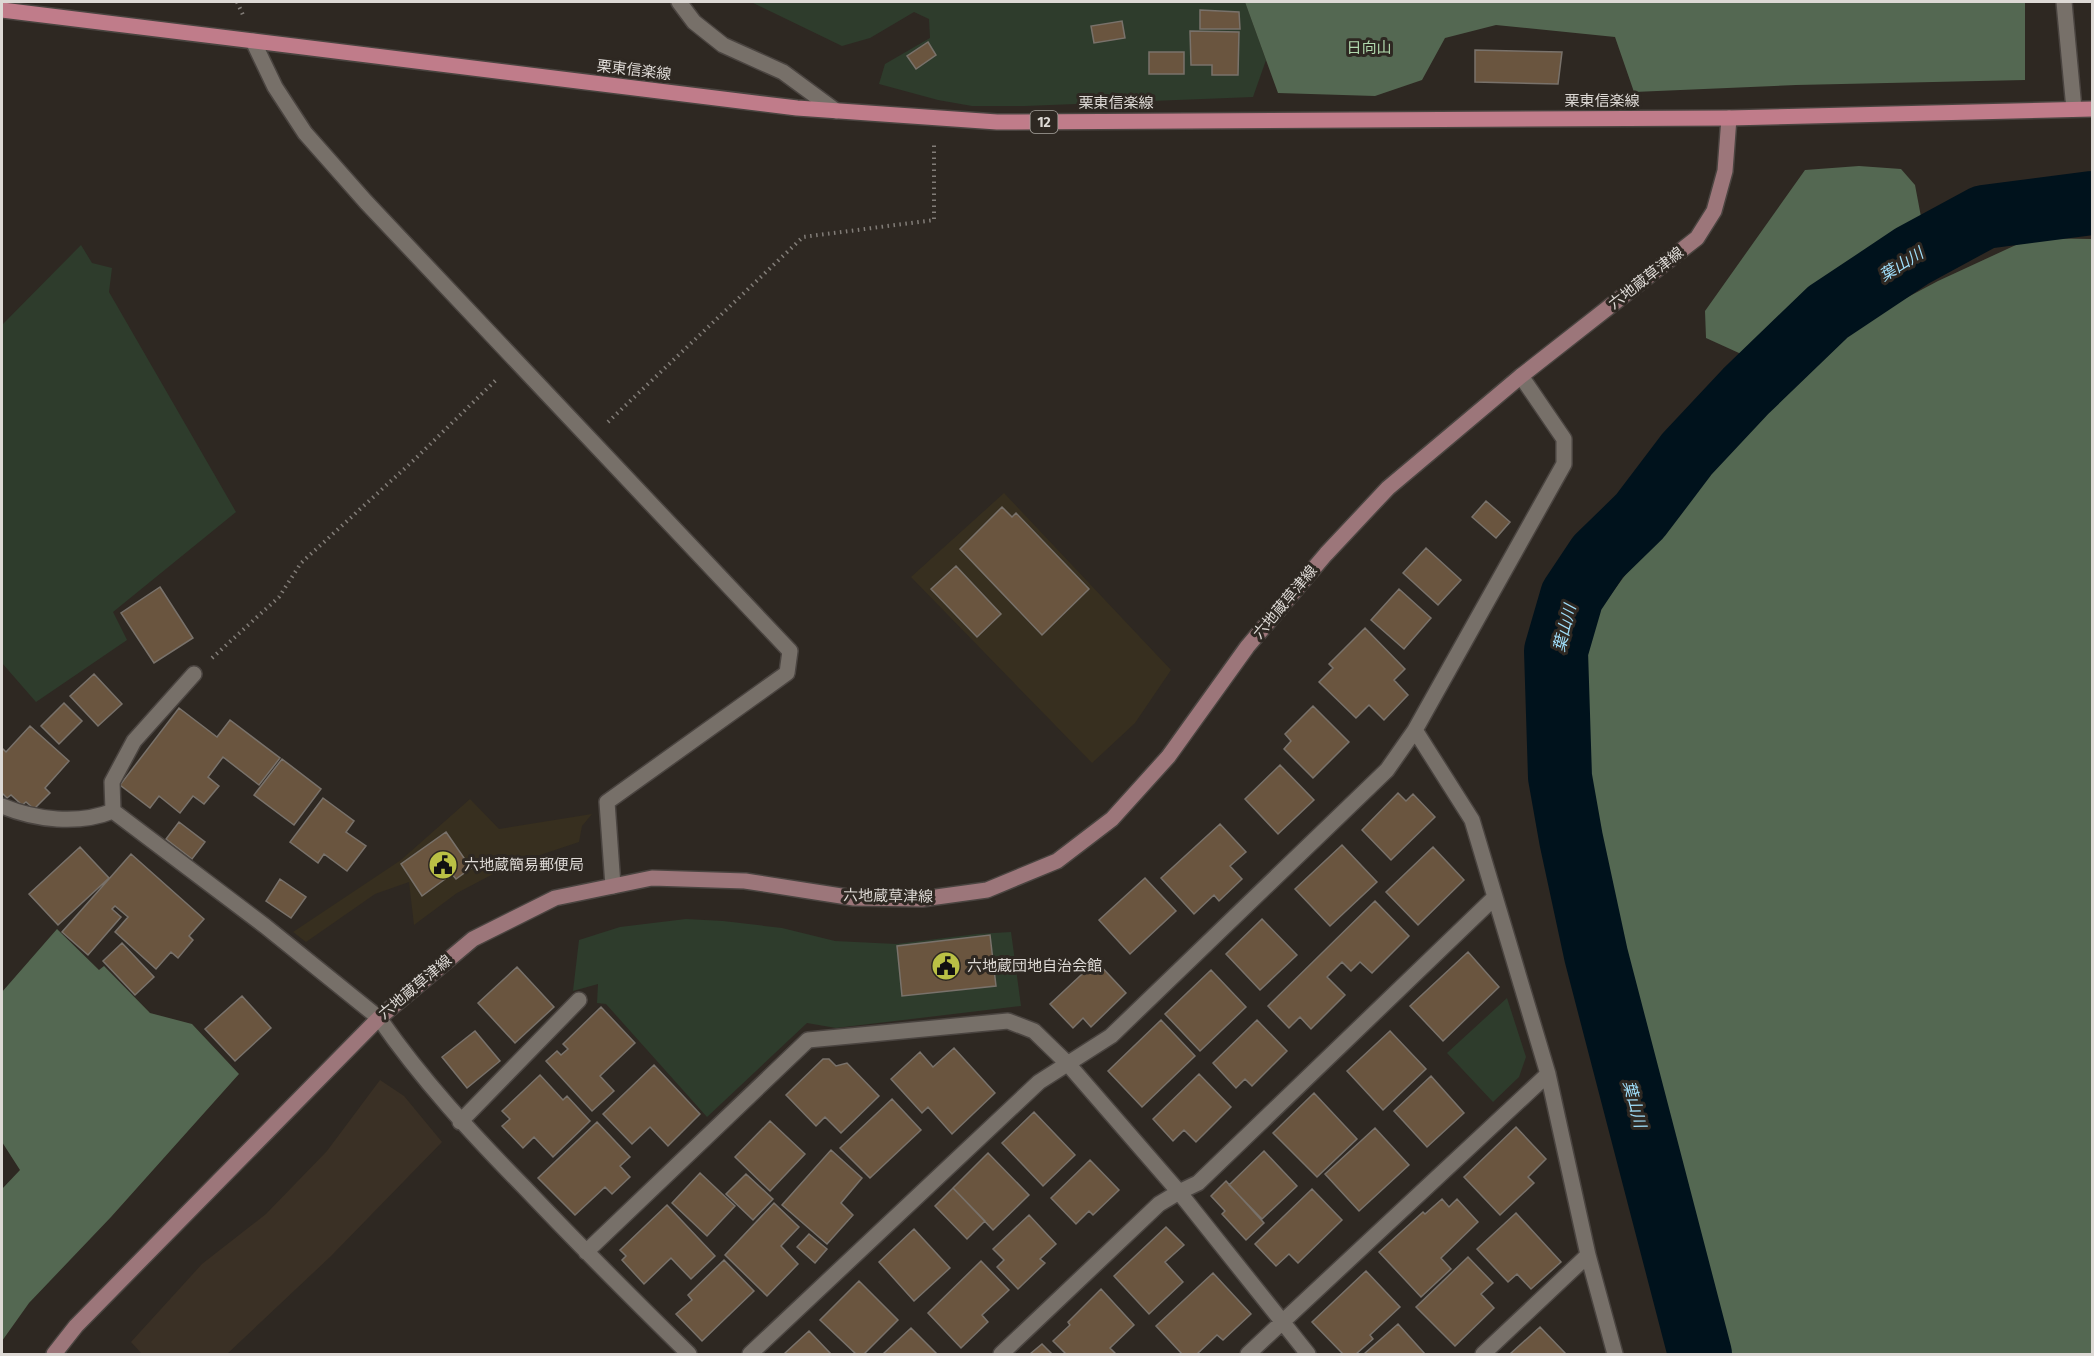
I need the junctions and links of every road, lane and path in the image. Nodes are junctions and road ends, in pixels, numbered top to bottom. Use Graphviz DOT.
graph roads {
  1 [pos="679,2"];
  2 [pos="2064,2"];
  3 [pos="2,10"];
  4 [pos="253,41"];
  5 [pos="2074,109"];
  6 [pos="2092,109"];
  7 [pos="836,111"];
  8 [pos="934,117"];
  9 [pos="1729,118"];
  10 [pos="515,358"];
  11 [pos="1521,376"];
  12 [pos="590,440"];
  13 [pos="194,674"];
  14 [pos="1415,730"];
  15 [pos="2,806"];
  16 [pos="113,811"];
  17 [pos="613,886"];
  18 [pos="1495,897"];
  19 [pos="579,1000"];
  20 [pos="379,1018"];
  21 [pos="1068,1064"];
  22 [pos="1548,1074"];
  23 [pos="460,1122"];
  24 [pos="1179,1192"];
  25 [pos="586,1252"];
  26 [pos="1588,1255"];
  27 [pos="1282,1322"];
  28 [pos="54,1354"];
  29 [pos="689,1354"];
  30 [pos="750,1354"];
  31 [pos="1001,1354"];
  32 [pos="1248,1354"];
  33 [pos="1308,1354"];
  34 [pos="1483,1354"];
  35 [pos="1615,1354"];
  1 -- 7 [label="street"];
  2 -- 5 [label="street"];
  3 -- 4 [label="main road, 栗東信楽線 / 12"];
  4 -- 7 [label="main road, 栗東信楽線 / 12"];
  4 -- 10 [label="street"];
  5 -- 6 [label="main road, 栗東信楽線 / 12"];
  5 -- 9 [label="main road, 栗東信楽線 / 12"];
  7 -- 8 [label="main road, 栗東信楽線 / 12"];
  8 -- 9 [label="main road, 栗東信楽線 / 12"];
  8 -- 12 [label="path"];
  9 -- 11 [label="main road, 六地蔵草津線"];
  10 -- 12 [label="street"];
  10 -- 13 [label="path"];
  11 -- 14 [label="street"];
  11 -- 17 [label="main road, 六地蔵草津線"];
  12 -- 17 [label="street"];
  13 -- 16 [label="street"];
  14 -- 18 [label="street"];
  14 -- 21 [label="street"];
  15 -- 16 [label="street"];
  16 -- 20 [label="street"];
  17 -- 20 [label="main road, 六地蔵草津線"];
  18 -- 22 [label="street"];
  18 -- 24 [label="street"];
  19 -- 23 [label="street"];
  20 -- 23 [label="street"];
  20 -- 28 [label="main road, 六地蔵草津線"];
  21 -- 24 [label="street"];
  21 -- 25 [label="street"];
  21 -- 30 [label="street"];
  22 -- 26 [label="street"];
  22 -- 27 [label="street"];
  23 -- 25 [label="street"];
  24 -- 27 [label="street"];
  24 -- 31 [label="street"];
  25 -- 29 [label="street"];
  26 -- 34 [label="street"];
  26 -- 35 [label="street"];
  27 -- 32 [label="street"];
  27 -- 33 [label="street"];
}
